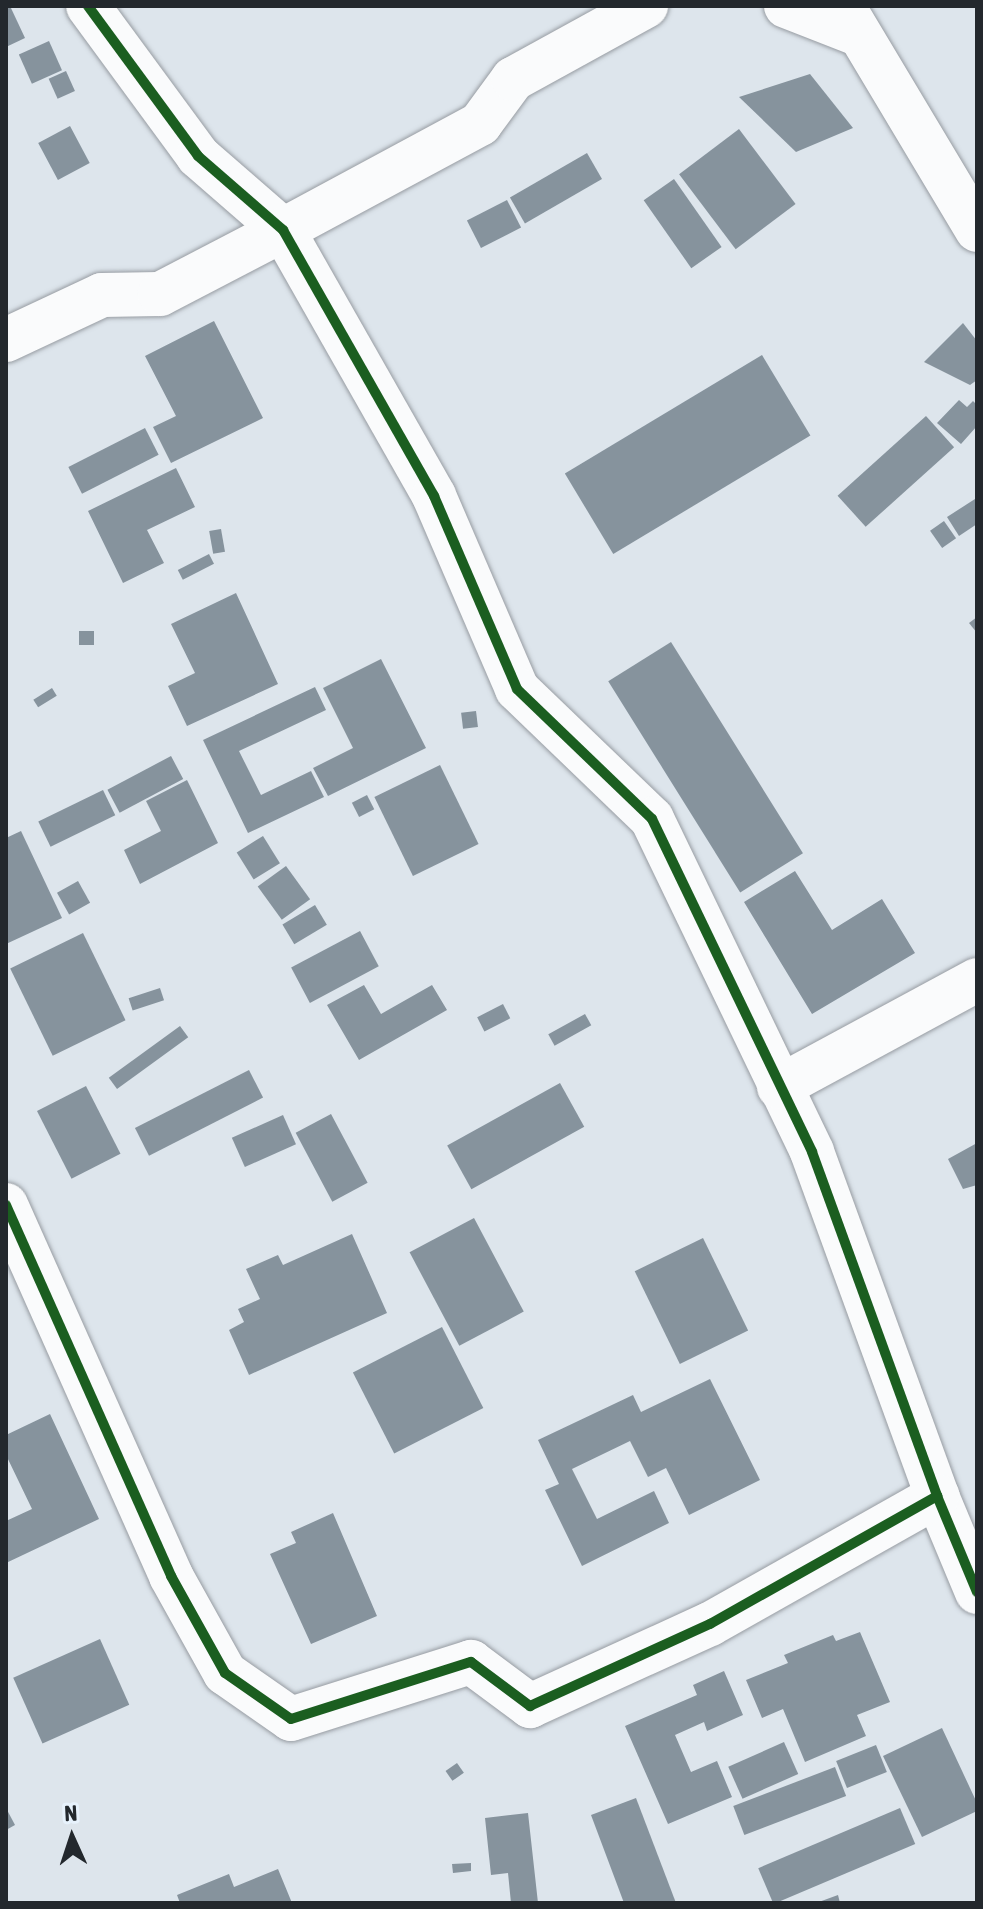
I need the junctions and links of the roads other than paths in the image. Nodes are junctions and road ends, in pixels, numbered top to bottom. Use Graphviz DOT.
graph roads {
  1 [pos="88,6"];
  2 [pos="646,6"];
  3 [pos="786,6"];
  4 [pos="850,20"];
  5 [pos="283,230"];
  6 [pos="977,230"];
  7 [pos="6,340"];
  8 [pos="977,980"];
  9 [pos="779,1087"];
  10 [pos="6,1205"];
  11 [pos="937,1496"];
  12 [pos="977,1592"];
  1 -- 5 [label="street"];
  2 -- 5 [label="street"];
  3 -- 4 [label="street"];
  4 -- 6 [label="street"];
  5 -- 7 [label="street"];
  5 -- 9 [label="street"];
  8 -- 9 [label="street"];
  9 -- 11 [label="street"];
  10 -- 11 [label="street"];
  11 -- 12 [label="street"];
}
